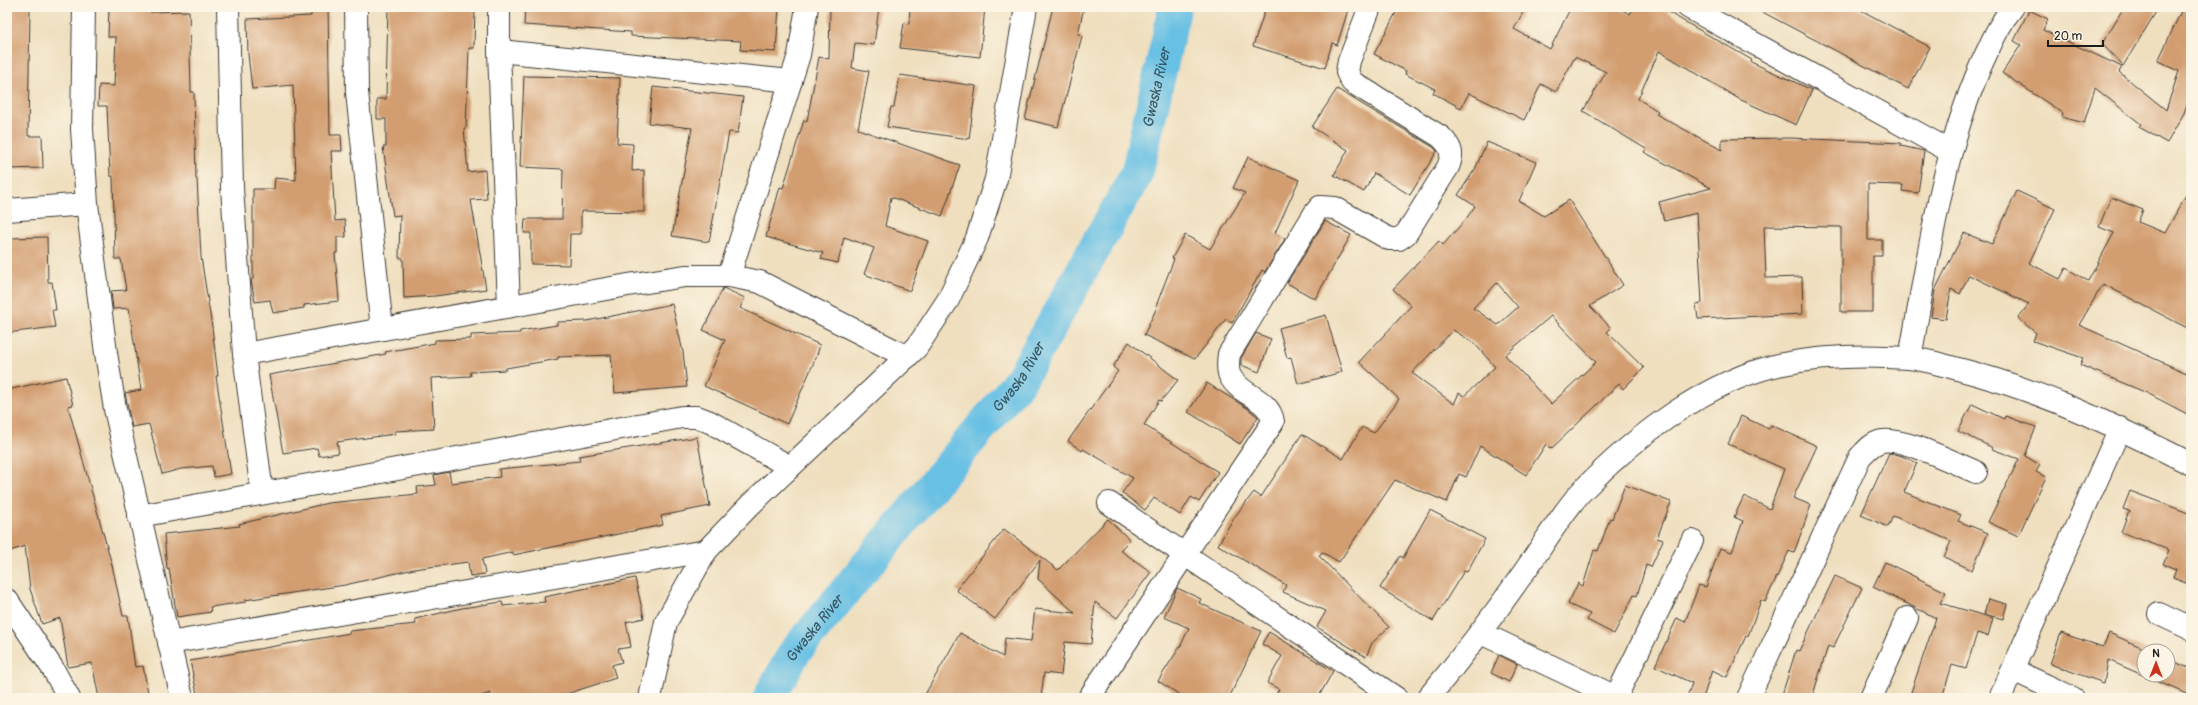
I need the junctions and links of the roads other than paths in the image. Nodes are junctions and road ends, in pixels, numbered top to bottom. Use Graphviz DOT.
graph roads {
  1 [pos="84,7"];
  2 [pos="228,7"];
  3 [pos="356,7"];
  4 [pos="499,7"];
  5 [pos="807,7"];
  6 [pos="1026,7"];
  7 [pos="1370,7"];
  8 [pos="1688,7"];
  9 [pos="2013,7"];
  10 [pos="499,51"];
  11 [pos="791,81"];
  12 [pos="1950,151"];
  13 [pos="88,204"];
  14 [pos="7,210"];
  15 [pos="729,276"];
  16 [pos="509,306"];
  17 [pos="382,329"];
  18 [pos="244,354"];
  19 [pos="907,357"];
  20 [pos="1910,358"];
  21 [pos="2120,428"];
  22 [pos="2191,464"];
  23 [pos="790,467"];
  24 [pos="1976,472"];
  25 [pos="262,493"];
  26 [pos="1109,503"];
  27 [pos="139,516"];
  28 [pos="1692,541"];
  29 [pos="706,552"];
  30 [pos="1184,556"];
  31 [pos="7,600"];
  32 [pos="2160,614"];
  33 [pos="1907,618"];
  34 [pos="2191,629"];
  35 [pos="1481,633"];
  36 [pos="169,643"];
  37 [pos="2013,670"];
  38 [pos="644,696"];
  39 [pos="69,698"];
  40 [pos="182,698"];
  41 [pos="1089,698"];
  42 [pos="1396,698"];
  43 [pos="1428,698"];
  44 [pos="1617,698"];
  45 [pos="1748,698"];
  46 [pos="1871,698"];
  47 [pos="2000,698"];
  48 [pos="2072,698"];
  1 -- 13 [label="street"];
  2 -- 18 [label="street"];
  3 -- 17 [label="street"];
  4 -- 10 [label="street"];
  5 -- 11 [label="street"];
  6 -- 19 [label="street"];
  7 -- 30 [label="street"];
  8 -- 12 [label="street"];
  9 -- 12 [label="street"];
  10 -- 11 [label="street"];
  10 -- 16 [label="street"];
  11 -- 15 [label="street"];
  12 -- 20 [label="street"];
  13 -- 14 [label="street"];
  13 -- 27 [label="street"];
  15 -- 16 [label="street"];
  15 -- 19 [label="street"];
  16 -- 17 [label="street"];
  17 -- 18 [label="street"];
  18 -- 25 [label="street"];
  19 -- 23 [label="street"];
  20 -- 21 [label="street"];
  20 -- 35 [label="street"];
  21 -- 22 [label="street"];
  21 -- 37 [label="street"];
  23 -- 25 [label="street"];
  23 -- 29 [label="street"];
  24 -- 45 [label="street"];
  25 -- 27 [label="street"];
  26 -- 30 [label="street"];
  27 -- 36 [label="street"];
  28 -- 44 [label="street"];
  29 -- 36 [label="street"];
  29 -- 38 [label="street"];
  30 -- 41 [label="street"];
  30 -- 42 [label="street"];
  31 -- 39 [label="street"];
  32 -- 34 [label="street"];
  33 -- 46 [label="street"];
  35 -- 43 [label="street"];
  35 -- 44 [label="street"];
  36 -- 40 [label="street"];
  37 -- 47 [label="street"];
  37 -- 48 [label="street"];
}
